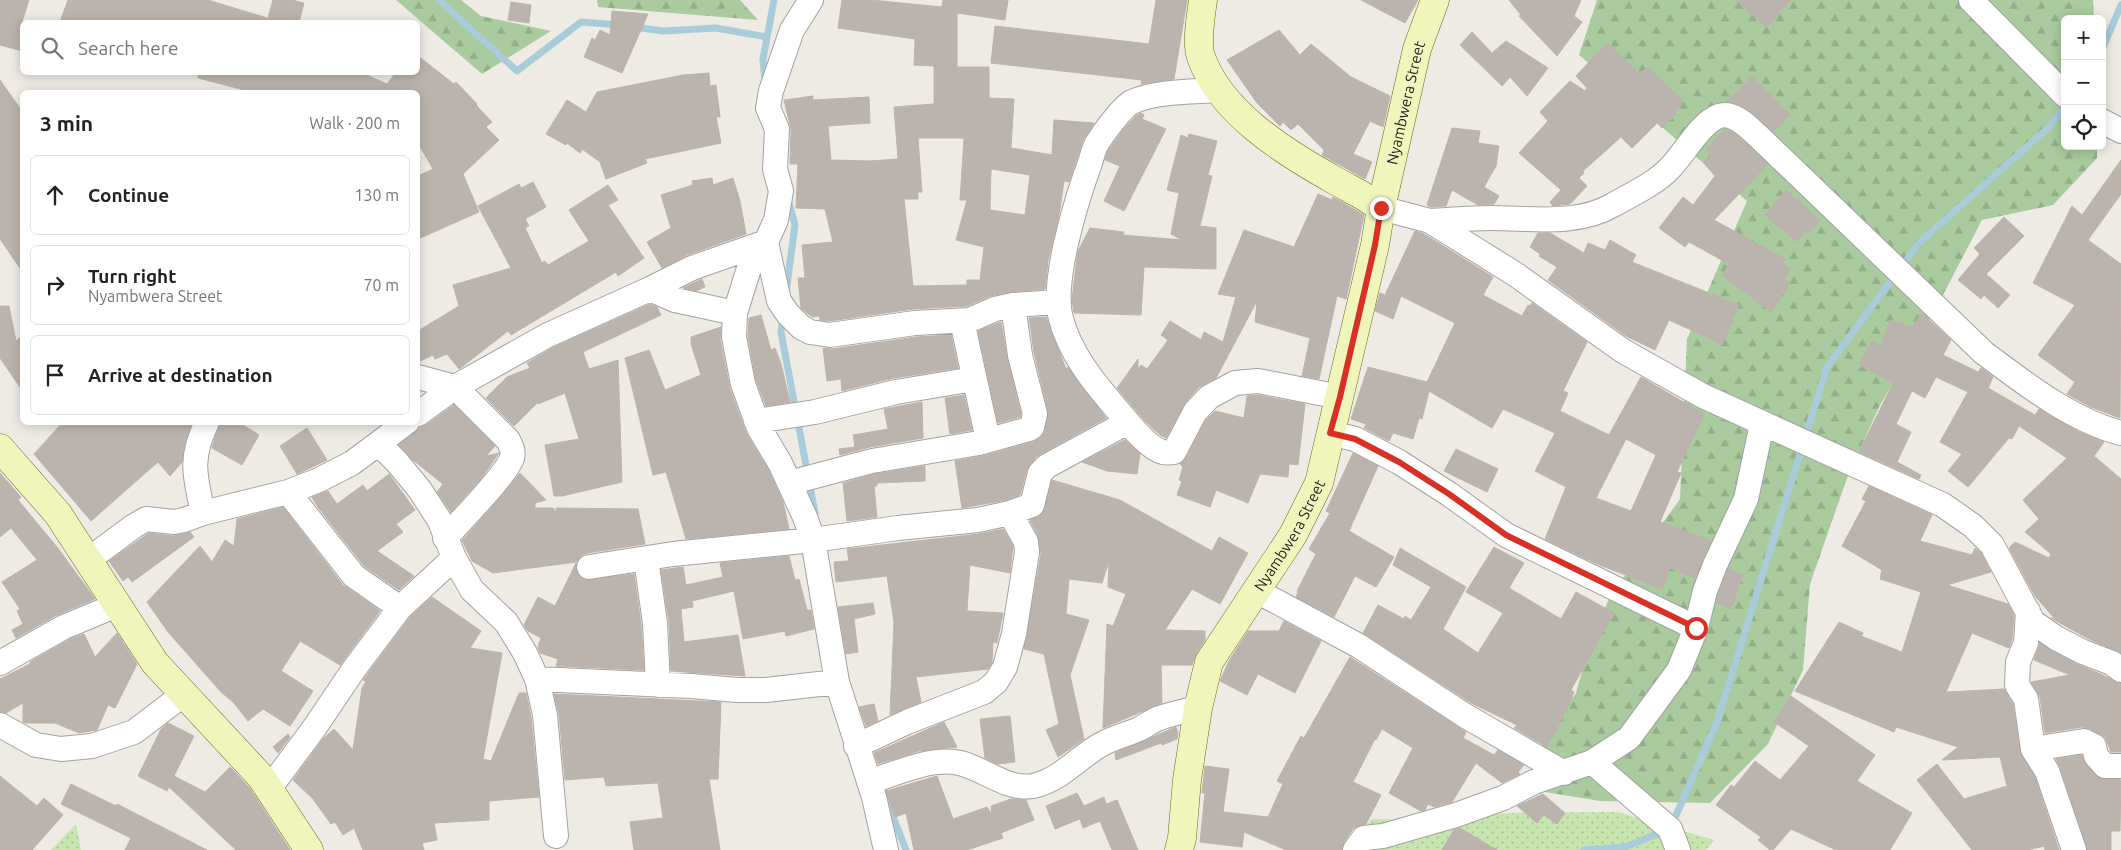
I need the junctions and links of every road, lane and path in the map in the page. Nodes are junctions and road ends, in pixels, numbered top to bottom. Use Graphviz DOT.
graph roads {
  1 [pos="811,0"];
  2 [pos="1203,0"];
  3 [pos="1435,0"];
  4 [pos="1970,0"];
  5 [pos="1219,90"];
  6 [pos="2061,90"];
  7 [pos="2106,123"];
  8 [pos="2121,131"];
  9 [pos="1381,208"];
  10 [pos="1430,220"];
  11 [pos="761,244"];
  12 [pos="650,289"];
  13 [pos="1059,302"];
  14 [pos="1013,305"];
  15 [pos="735,313"];
  16 [pos="962,321"];
  17 [pos="420,378"];
  18 [pos="974,379"];
  19 [pos="455,387"];
  20 [pos="1340,397"];
  21 [pos="420,413"];
  22 [pos="756,421"];
  23 [pos="1128,422"];
  24 [pos="1762,424"];
  25 [pos="206,425"];
  26 [pos="403,425"];
  27 [pos="1330,433"];
  28 [pos="2121,433"];
  29 [pos="988,440"];
  30 [pos="379,444"];
  31 [pos="0,448"];
  32 [pos="789,483"];
  33 [pos="288,492"];
  34 [pos="203,513"];
  35 [pos="1010,513"];
  36 [pos="813,540"];
  37 [pos="450,548"];
  38 [pos="646,559"];
  39 [pos="88,560"];
  40 [pos="589,567"];
  41 [pos="1255,590"];
  42 [pos="117,605"];
  43 [pos="400,608"];
  44 [pos="2028,610"];
  45 [pos="1696,628"];
  46 [pos="0,664"];
  47 [pos="2121,670"];
  48 [pos="537,679"];
  49 [pos="837,682"];
  50 [pos="658,685"];
  51 [pos="184,694"];
  52 [pos="1198,708"];
  53 [pos="0,725"];
  54 [pos="856,746"];
  55 [pos="2033,749"];
  56 [pos="1592,762"];
  57 [pos="2121,766"];
  58 [pos="1564,772"];
  59 [pos="868,782"];
  60 [pos="268,789"];
  61 [pos="556,836"];
  62 [pos="309,850"];
  63 [pos="886,850"];
  64 [pos="1179,850"];
  65 [pos="1355,850"];
  66 [pos="1678,850"];
  67 [pos="2074,850"];
  1 -- 11 [label="street"];
  2 -- 5 [label="street"];
  3 -- 9 [label="street, Nyambwera Street"];
  4 -- 6 [label="street"];
  5 -- 9 [label="street"];
  5 -- 13 [label="street"];
  7 -- 8 [label="street"];
  9 -- 10 [label="street"];
  9 -- 20 [label="street, Nyambwera Street"];
  10 -- 24 [label="street"];
  10 -- 28 [label="street"];
  11 -- 12 [label="street"];
  11 -- 15 [label="street"];
  11 -- 16 [label="street"];
  12 -- 15 [label="street"];
  12 -- 19 [label="street"];
  13 -- 14 [label="street"];
  13 -- 23 [label="street"];
  14 -- 16 [label="street"];
  14 -- 29 [label="street"];
  15 -- 22 [label="street"];
  16 -- 18 [label="street"];
  17 -- 19 [label="street"];
  18 -- 22 [label="street"];
  18 -- 29 [label="street"];
  19 -- 21 [label="street"];
  19 -- 37 [label="street"];
  20 -- 23 [label="street"];
  20 -- 27 [label="street, Nyambwera Street"];
  22 -- 32 [label="street"];
  23 -- 35 [label="street"];
  24 -- 44 [label="street"];
  24 -- 45 [label="street"];
  25 -- 34 [label="street"];
  26 -- 30 [label="street"];
  27 -- 41 [label="street, Nyambwera Street"];
  27 -- 45 [label="street"];
  29 -- 32 [label="street"];
  30 -- 33 [label="street"];
  30 -- 37 [label="street"];
  31 -- 39 [label="street"];
  32 -- 36 [label="street"];
  33 -- 34 [label="street"];
  33 -- 43 [label="street"];
  34 -- 39 [label="street"];
  35 -- 36 [label="street"];
  35 -- 54 [label="street"];
  36 -- 38 [label="street"];
  36 -- 49 [label="street"];
  37 -- 43 [label="street"];
  37 -- 48 [label="street"];
  38 -- 40 [label="street"];
  38 -- 50 [label="street"];
  39 -- 42 [label="street"];
  41 -- 52 [label="street, Nyambwera Street"];
  41 -- 58 [label="street"];
  42 -- 46 [label="street"];
  42 -- 51 [label="street"];
  43 -- 60 [label="street"];
  44 -- 47 [label="street"];
  44 -- 55 [label="street"];
  45 -- 56 [label="street"];
  48 -- 50 [label="street"];
  48 -- 61 [label="street"];
  49 -- 50 [label="street"];
  49 -- 54 [label="street"];
  51 -- 53 [label="street"];
  51 -- 60 [label="street"];
  52 -- 59 [label="street"];
  52 -- 64 [label="street, Nyambwera Street"];
  54 -- 59 [label="street"];
  55 -- 57 [label="street"];
  55 -- 67 [label="street"];
  56 -- 58 [label="street"];
  56 -- 66 [label="street"];
  58 -- 65 [label="street"];
  59 -- 63 [label="street"];
  60 -- 62 [label="street"];
}
